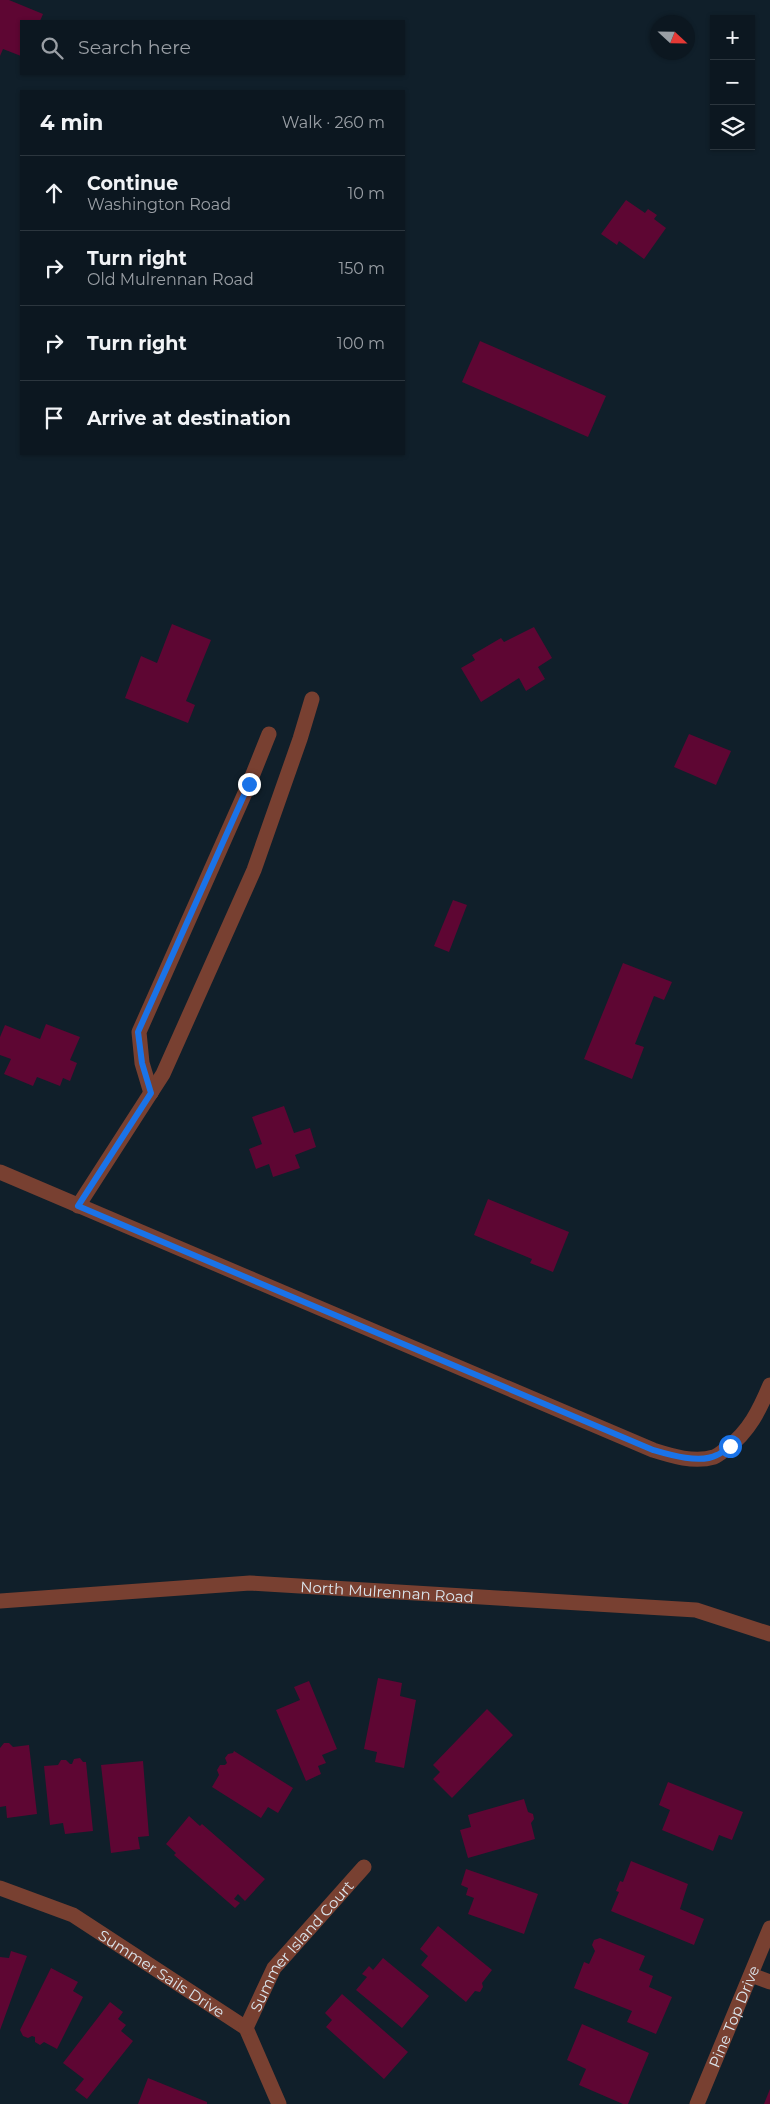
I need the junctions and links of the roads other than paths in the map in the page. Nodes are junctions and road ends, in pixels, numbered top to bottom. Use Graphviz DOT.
graph roads {
  1 [pos="312,699"];
  2 [pos="269,734"];
  3 [pos="151,1093"];
  4 [pos="0,1172"];
  5 [pos="78,1206"];
  6 [pos="770,1384"];
  7 [pos="0,1601"];
  8 [pos="770,1634"];
  9 [pos="364,1867"];
  10 [pos="0,1888"];
  11 [pos="770,1928"];
  12 [pos="751,1975"];
  13 [pos="770,1982"];
  14 [pos="246,2028"];
  15 [pos="279,2104"];
  16 [pos="697,2104"];
  1 -- 3 [label="street"];
  2 -- 3 [label="street"];
  3 -- 5 [label="street"];
  4 -- 5 [label="street"];
  5 -- 6 [label="street"];
  7 -- 8 [label="street, North Mulrennan Road"];
  9 -- 14 [label="street, Summer Island Court"];
  10 -- 14 [label="street, Summer Sails Drive"];
  11 -- 12 [label="street, Pine Top Drive"];
  12 -- 13 [label="street"];
  12 -- 16 [label="street, Pine Top Drive"];
  14 -- 15 [label="street"];
}
